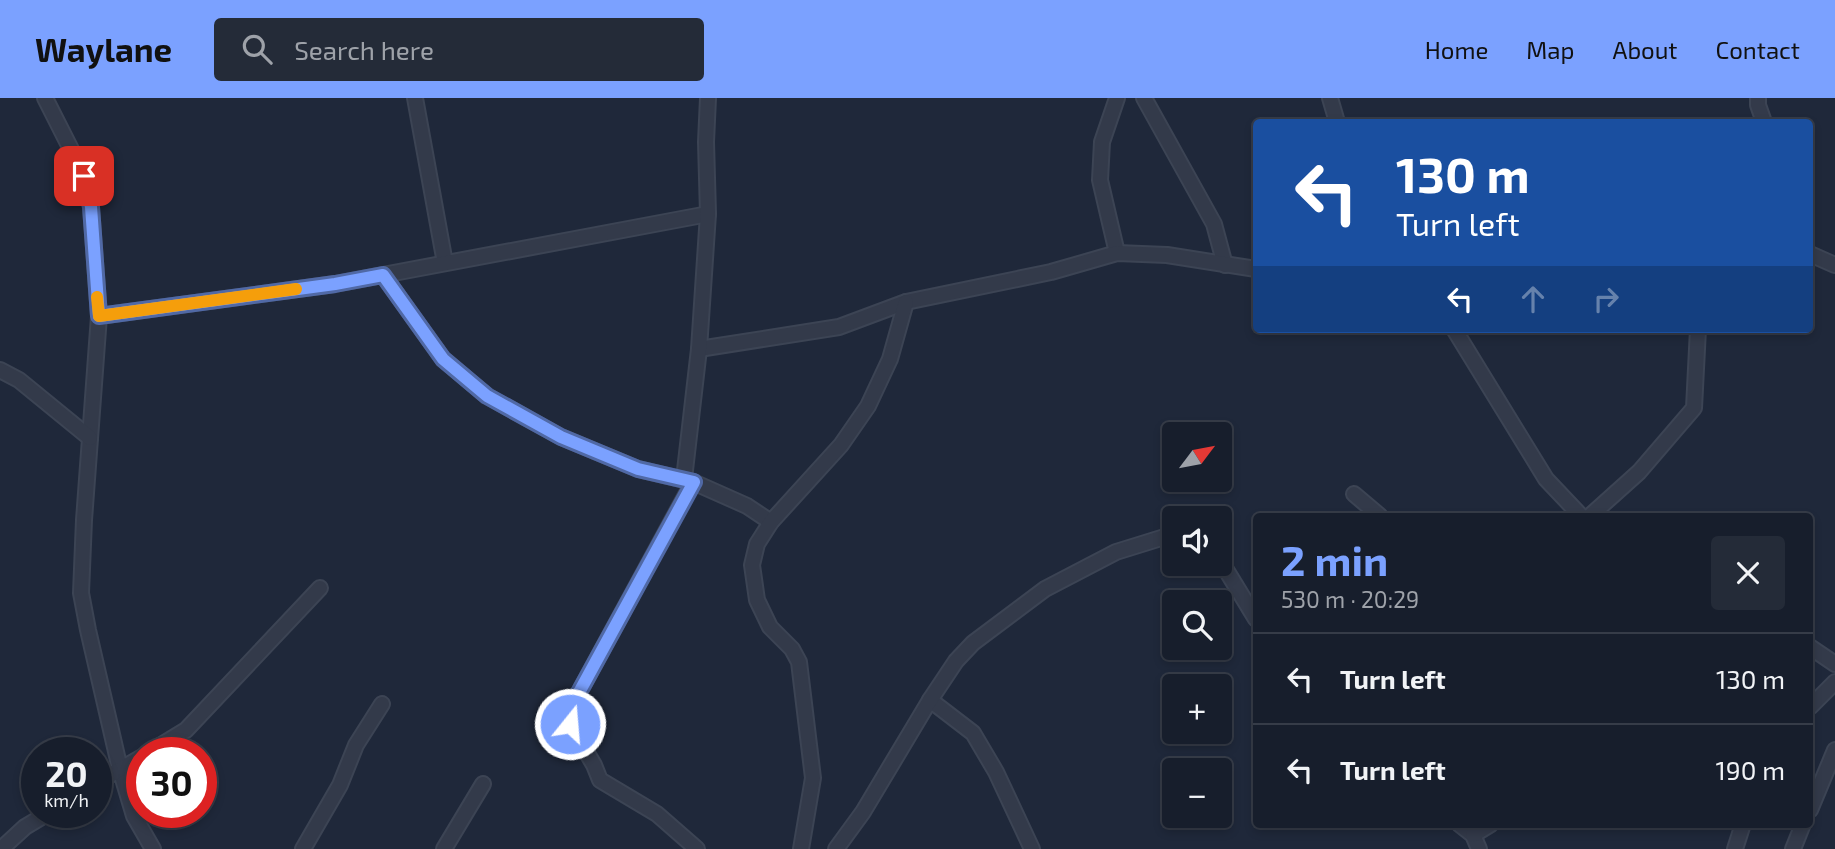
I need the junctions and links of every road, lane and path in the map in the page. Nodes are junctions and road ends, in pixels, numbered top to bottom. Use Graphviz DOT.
graph roads {
  1 [pos="45,98"];
  2 [pos="415,98"];
  3 [pos="708,98"];
  4 [pos="1117,98"];
  5 [pos="1144,98"];
  6 [pos="1330,98"];
  7 [pos="1758,98"];
  8 [pos="1336,119"];
  9 [pos="1763,119"];
  10 [pos="708,214"];
  11 [pos="1117,253"];
  12 [pos="1813,255"];
  13 [pos="445,264"];
  14 [pos="1225,265"];
  15 [pos="1835,265"];
  16 [pos="1253,270"];
  17 [pos="383,275"];
  18 [pos="906,302"];
  19 [pos="99,316"];
  20 [pos="1456,333"];
  21 [pos="1698,333"];
  22 [pos="699,349"];
  23 [pos="0,370"];
  24 [pos="90,438"];
  25 [pos="689,480"];
  26 [pos="1354,495"];
  27 [pos="1376,513"];
  28 [pos="1578,513"];
  29 [pos="1593,513"];
  30 [pos="771,522"];
  31 [pos="1162,538"];
  32 [pos="1230,576"];
  33 [pos="320,588"];
  34 [pos="1253,614"];
  35 [pos="1813,649"];
  36 [pos="1835,664"];
  37 [pos="1835,682"];
  38 [pos="930,700"];
  39 [pos="382,704"];
  40 [pos="1813,705"];
  41 [pos="175,737"];
  42 [pos="1835,750"];
  43 [pos="126,766"];
  44 [pos="120,769"];
  45 [pos="112,774"];
  46 [pos="483,784"];
  47 [pos="1813,803"];
  48 [pos="24,828"];
  49 [pos="1463,828"];
  50 [pos="1487,828"];
  51 [pos="1742,828"];
  52 [pos="1801,828"];
  53 [pos="1476,842"];
  54 [pos="1,849"];
  55 [pos="153,849"];
  56 [pos="303,849"];
  57 [pos="444,849"];
  58 [pos="697,849"];
  59 [pos="801,849"];
  60 [pos="836,849"];
  61 [pos="1032,849"];
  62 [pos="1735,849"];
  63 [pos="1793,849"];
  1 -- 19 [label="street"];
  2 -- 13 [label="street"];
  3 -- 10 [label="street"];
  4 -- 11 [label="street"];
  5 -- 14 [label="street"];
  6 -- 8 [label="street"];
  7 -- 9 [label="street"];
  10 -- 13 [label="street"];
  10 -- 22 [label="street"];
  11 -- 14 [label="street"];
  11 -- 18 [label="street"];
  12 -- 15 [label="street"];
  13 -- 17 [label="street"];
  14 -- 16 [label="street"];
  17 -- 19 [label="street"];
  17 -- 25 [label="street"];
  18 -- 22 [label="street"];
  18 -- 30 [label="street"];
  19 -- 24 [label="street"];
  20 -- 28 [label="street"];
  21 -- 29 [label="street"];
  22 -- 25 [label="street"];
  23 -- 24 [label="street"];
  24 -- 44 [label="street"];
  25 -- 30 [label="street"];
  25 -- 58 [label="street"];
  26 -- 27 [label="street"];
  30 -- 59 [label="street"];
  31 -- 38 [label="street"];
  32 -- 34 [label="street"];
  33 -- 41 [label="street"];
  35 -- 36 [label="street"];
  37 -- 40 [label="street"];
  38 -- 60 [label="street"];
  38 -- 61 [label="street"];
  39 -- 56 [label="street"];
  42 -- 47 [label="street"];
  43 -- 44 [label="street"];
  44 -- 45 [label="street"];
  44 -- 55 [label="street"];
  46 -- 57 [label="street"];
  48 -- 54 [label="street"];
  49 -- 53 [label="street"];
  50 -- 53 [label="street"];
  51 -- 62 [label="street"];
  52 -- 63 [label="street"];
}
